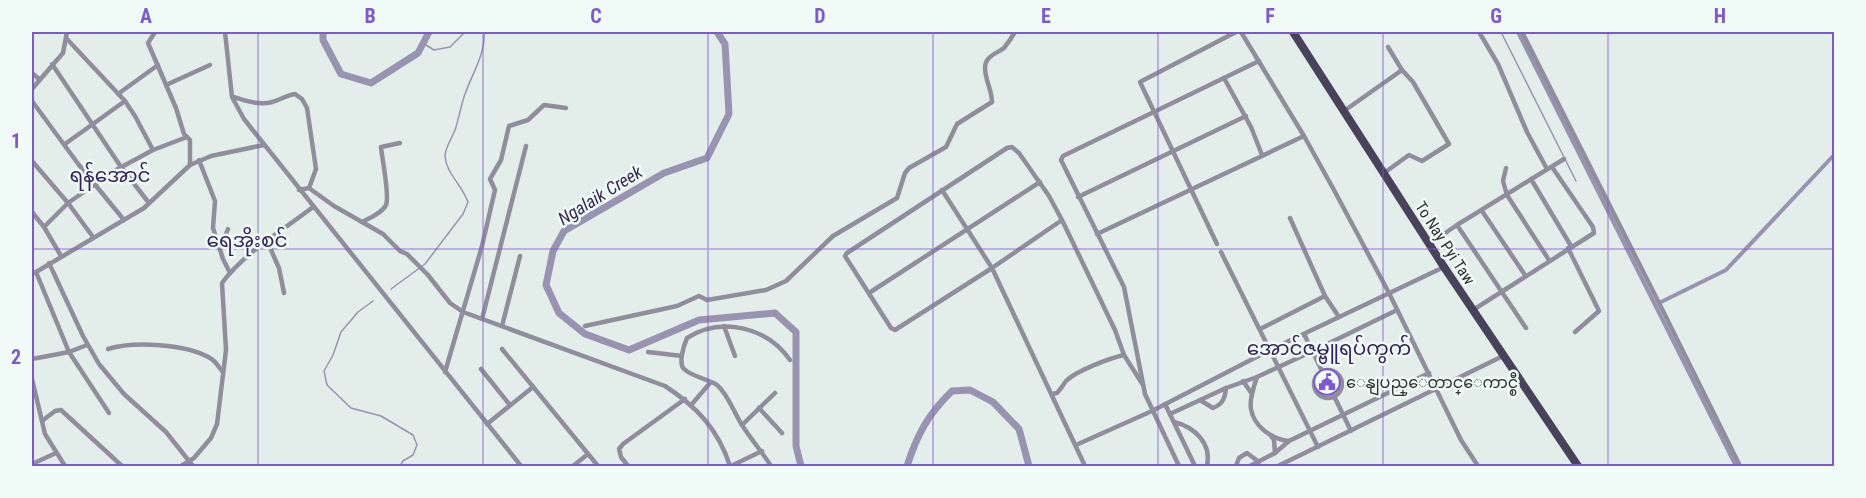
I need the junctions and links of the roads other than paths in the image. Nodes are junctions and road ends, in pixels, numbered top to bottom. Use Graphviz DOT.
graph roads {
  1 [pos="155,32"];
  2 [pos="225,32"];
  3 [pos="1015,32"];
  4 [pos="1236,32"];
  5 [pos="1241,32"];
  6 [pos="1293,32"];
  7 [pos="1479,32"];
  8 [pos="1522,32"];
  9 [pos="66,34"];
  10 [pos="1388,47"];
  11 [pos="1259,61"];
  12 [pos="52,64"];
  13 [pos="158,65"];
  14 [pos="210,65"];
  15 [pos="1402,70"];
  16 [pos="32,73"];
  17 [pos="1224,78"];
  18 [pos="39,79"];
  19 [pos="166,85"];
  20 [pos="32,89"];
  21 [pos="118,94"];
  22 [pos="232,97"];
  23 [pos="32,101"];
  24 [pos="125,101"];
  25 [pos="566,108"];
  26 [pos="1344,111"];
  27 [pos="1153,112"];
  28 [pos="1246,116"];
  29 [pos="93,125"];
  30 [pos="1304,136"];
  31 [pos="187,137"];
  32 [pos="400,143"];
  33 [pos="65,144"];
  34 [pos="264,145"];
  35 [pos="526,146"];
  36 [pos="153,150"];
  37 [pos="1173,152"];
  38 [pos="1262,155"];
  39 [pos="1564,159"];
  40 [pos="199,160"];
  41 [pos="32,161"];
  42 [pos="190,165"];
  43 [pos="121,167"];
  44 [pos="1506,168"];
  45 [pos="1550,168"];
  46 [pos="1384,173"];
  47 [pos="1531,179"];
  48 [pos="1040,182"];
  49 [pos="97,185"];
  50 [pos="309,188"];
  51 [pos="1191,189"];
  52 [pos="299,190"];
  53 [pos="942,190"];
  54 [pos="1507,195"];
  55 [pos="1078,197"];
  56 [pos="68,203"];
  57 [pos="148,203"];
  58 [pos="313,207"];
  59 [pos="1482,211"];
  60 [pos="32,212"];
  61 [pos="1290,218"];
  62 [pos="124,220"];
  63 [pos="1062,220"];
  64 [pos="362,222"];
  65 [pos="1457,225"];
  66 [pos="44,227"];
  67 [pos="228,229"];
  68 [pos="967,229"];
  69 [pos="1097,234"];
  70 [pos="93,237"];
  71 [pos="267,241"];
  72 [pos="1217,244"];
  73 [pos="1430,244"];
  74 [pos="1570,247"];
  75 [pos="219,248"];
  76 [pos="1221,252"];
  77 [pos="61,256"];
  78 [pos="520,256"];
  79 [pos="1549,260"];
  80 [pos="49,263"];
  81 [pos="1444,267"];
  82 [pos="992,268"];
  83 [pos="34,273"];
  84 [pos="230,273"];
  85 [pos="1525,275"];
  86 [pos="1500,291"];
  87 [pos="284,293"];
  88 [pos="869,293"];
  89 [pos="1389,293"];
  90 [pos="1325,296"];
  91 [pos="1397,310"];
  92 [pos="1473,310"];
  93 [pos="463,312"];
  94 [pos="1339,317"];
  95 [pos="482,319"];
  96 [pos="502,326"];
  97 [pos="585,326"];
  98 [pos="724,326"];
  99 [pos="1527,328"];
  100 [pos="1260,329"];
  101 [pos="1575,332"];
  102 [pos="1304,334"];
  103 [pos="87,345"];
  104 [pos="108,349"];
  105 [pos="502,349"];
  106 [pos="1270,350"];
  107 [pos="648,351"];
  108 [pos="1313,351"];
  109 [pos="69,352"];
  110 [pos="1124,355"];
  111 [pos="682,356"];
  112 [pos="735,356"];
  113 [pos="1503,356"];
  114 [pos="32,359"];
  115 [pos="790,360"];
  116 [pos="1279,368"];
  117 [pos="481,369"];
  118 [pos="1322,371"];
  119 [pos="223,372"];
  120 [pos="445,372"];
  121 [pos="1429,373"];
  122 [pos="1257,376"];
  123 [pos="32,379"];
  124 [pos="1243,381"];
  125 [pos="710,382"];
  126 [pos="1143,385"];
  127 [pos="533,387"];
  128 [pos="1226,388"];
  129 [pos="1437,389"];
  130 [pos="775,393"];
  131 [pos="1052,394"];
  132 [pos="1252,394"];
  133 [pos="1334,396"];
  134 [pos="685,399"];
  135 [pos="1200,400"];
  136 [pos="692,404"];
  137 [pos="1166,404"];
  138 [pos="510,405"];
  139 [pos="759,408"];
  140 [pos="1152,411"];
  141 [pos="109,413"];
  142 [pos="1170,414"];
  143 [pos="1343,414"];
  144 [pos="42,421"];
  145 [pos="1174,422"];
  146 [pos="487,424"];
  147 [pos="742,425"];
  148 [pos="1310,431"];
  149 [pos="1351,431"];
  150 [pos="782,433"];
  151 [pos="1271,436"];
  152 [pos="1289,441"];
  153 [pos="1076,445"];
  154 [pos="1318,447"];
  155 [pos="762,451"];
  156 [pos="56,453"];
  157 [pos="1275,453"];
  158 [pos="588,454"];
  159 [pos="1259,462"];
  160 [pos="32,464"];
  161 [pos="191,464"];
  162 [pos="65,466"];
  163 [pos="122,466"];
  164 [pos="181,466"];
  165 [pos="521,466"];
  166 [pos="573,466"];
  167 [pos="598,466"];
  168 [pos="628,466"];
  169 [pos="730,466"];
  170 [pos="771,466"];
  171 [pos="1085,466"];
  172 [pos="1179,466"];
  173 [pos="1195,466"];
  174 [pos="1207,466"];
  175 [pos="1236,466"];
  176 [pos="1250,466"];
  177 [pos="1278,466"];
  178 [pos="1478,466"];
  179 [pos="1578,466"];
  180 [pos="1740,466"];
  1 -- 13 [label="street"];
  2 -- 22 [label="street"];
  3 -- 97 [label="street"];
  4 -- 27 [label="street"];
  5 -- 11 [label="street"];
  6 -- 26 [label="main road, To Nay Pyi Taw"];
  7 -- 45 [label="street"];
  8 -- 180 [label="street"];
  9 -- 12 [label="street"];
  9 -- 21 [label="street"];
  10 -- 15 [label="street"];
  11 -- 17 [label="street"];
  11 -- 30 [label="street"];
  12 -- 18 [label="street"];
  12 -- 29 [label="street"];
  13 -- 19 [label="street"];
  13 -- 21 [label="street"];
  14 -- 19 [label="street"];
  15 -- 26 [label="street"];
  15 -- 46 [label="street"];
  16 -- 18 [label="street"];
  17 -- 27 [label="street"];
  17 -- 28 [label="street"];
  18 -- 20 [label="street"];
  19 -- 31 [label="street"];
  21 -- 24 [label="street"];
  22 -- 34 [label="street"];
  22 -- 50 [label="street"];
  23 -- 33 [label="street"];
  24 -- 29 [label="street"];
  24 -- 36 [label="street"];
  25 -- 93 [label="street"];
  26 -- 46 [label="main road, To Nay Pyi Taw"];
  27 -- 37 [label="street"];
  27 -- 55 [label="street"];
  28 -- 37 [label="street"];
  28 -- 38 [label="street"];
  29 -- 33 [label="street"];
  29 -- 43 [label="street"];
  30 -- 38 [label="street"];
  30 -- 89 [label="street"];
  31 -- 36 [label="street"];
  31 -- 42 [label="street"];
  32 -- 64 [label="street"];
  33 -- 49 [label="street"];
  34 -- 40 [label="street"];
  34 -- 52 [label="street"];
  35 -- 95 [label="street"];
  36 -- 43 [label="street"];
  37 -- 51 [label="street"];
  37 -- 55 [label="street"];
  38 -- 51 [label="street"];
  39 -- 45 [label="street"];
  40 -- 42 [label="street"];
  40 -- 75 [label="street"];
  41 -- 56 [label="street"];
  42 -- 57 [label="street"];
  43 -- 49 [label="street"];
  43 -- 57 [label="street"];
  44 -- 54 [label="street"];
  45 -- 47 [label="street"];
  45 -- 74 [label="street"];
  46 -- 73 [label="main road, To Nay Pyi Taw"];
  47 -- 54 [label="street"];
  47 -- 74 [label="street"];
  48 -- 53 [label="street"];
  48 -- 63 [label="street"];
  48 -- 68 [label="street"];
  49 -- 56 [label="street"];
  49 -- 62 [label="street"];
  50 -- 52 [label="street"];
  50 -- 64 [label="street"];
  51 -- 69 [label="street"];
  51 -- 72 [label="street"];
  52 -- 58 [label="street"];
  53 -- 68 [label="street"];
  53 -- 88 [label="street"];
  54 -- 59 [label="street"];
  54 -- 79 [label="street"];
  55 -- 69 [label="street"];
  56 -- 66 [label="street"];
  56 -- 70 [label="street"];
  57 -- 62 [label="street"];
  58 -- 71 [label="street"];
  58 -- 120 [label="street"];
  59 -- 65 [label="street"];
  59 -- 85 [label="street"];
  60 -- 66 [label="street"];
  61 -- 90 [label="street"];
  62 -- 70 [label="street"];
  63 -- 82 [label="street"];
  63 -- 110 [label="street"];
  64 -- 93 [label="street"];
  65 -- 73 [label="street"];
  65 -- 86 [label="street"];
  66 -- 77 [label="street"];
  67 -- 75 [label="street"];
  68 -- 82 [label="street"];
  68 -- 88 [label="street"];
  69 -- 126 [label="street"];
  70 -- 77 [label="street"];
  71 -- 84 [label="street"];
  71 -- 87 [label="street"];
  73 -- 81 [label="main road, To Nay Pyi Taw"];
  74 -- 79 [label="street"];
  74 -- 101 [label="street"];
  75 -- 84 [label="street"];
  76 -- 100 [label="street"];
  77 -- 80 [label="street"];
  78 -- 96 [label="street"];
  79 -- 85 [label="street"];
  80 -- 83 [label="street"];
  80 -- 103 [label="street"];
  81 -- 89 [label="street"];
  81 -- 92 [label="main road, To Nay Pyi Taw"];
  82 -- 88 [label="street"];
  82 -- 131 [label="street"];
  83 -- 109 [label="street"];
  84 -- 119 [label="street"];
  85 -- 86 [label="street"];
  86 -- 92 [label="street"];
  86 -- 99 [label="street"];
  89 -- 91 [label="street"];
  89 -- 94 [label="street"];
  90 -- 94 [label="street"];
  90 -- 100 [label="street"];
  91 -- 108 [label="street"];
  91 -- 121 [label="street"];
  92 -- 113 [label="main road, To Nay Pyi Taw"];
  93 -- 95 [label="street"];
  93 -- 120 [label="street"];
  94 -- 102 [label="street"];
  95 -- 96 [label="street"];
  96 -- 134 [label="street"];
  98 -- 111 [label="street"];
  98 -- 112 [label="street"];
  98 -- 115 [label="street"];
  100 -- 106 [label="street"];
  102 -- 106 [label="street"];
  102 -- 108 [label="street"];
  103 -- 109 [label="street"];
  103 -- 161 [label="street"];
  104 -- 119 [label="street"];
  105 -- 127 [label="street"];
  106 -- 116 [label="street"];
  106 -- 137 [label="street"];
  107 -- 111 [label="street"];
  108 -- 116 [label="street"];
  108 -- 118 [label="street"];
  109 -- 114 [label="street"];
  109 -- 141 [label="street"];
  110 -- 126 [label="street"];
  110 -- 131 [label="street"];
  111 -- 125 [label="street"];
  113 -- 129 [label="street"];
  113 -- 179 [label="main road, To Nay Pyi Taw"];
  116 -- 122 [label="street"];
  116 -- 148 [label="street"];
  117 -- 138 [label="street"];
  118 -- 133 [label="street"];
  118 -- 133 [label="street"];
  119 -- 161 [label="street"];
  120 -- 146 [label="street"];
  121 -- 129 [label="street"];
  121 -- 143 [label="street"];
  122 -- 124 [label="street"];
  122 -- 132 [label="street"];
  123 -- 144 [label="street"];
  124 -- 128 [label="street"];
  124 -- 132 [label="street"];
  125 -- 136 [label="street"];
  125 -- 147 [label="street"];
  126 -- 140 [label="street"];
  127 -- 138 [label="street"];
  127 -- 158 [label="street"];
  128 -- 135 [label="street"];
  128 -- 135 [label="street"];
  129 -- 149 [label="street"];
  129 -- 178 [label="street"];
  130 -- 139 [label="street"];
  131 -- 153 [label="street"];
  132 -- 151 [label="street"];
  133 -- 143 [label="street"];
  134 -- 136 [label="street"];
  134 -- 168 [label="street"];
  135 -- 142 [label="street"];
  136 -- 169 [label="street"];
  137 -- 140 [label="street"];
  137 -- 142 [label="street"];
  138 -- 146 [label="street"];
  139 -- 147 [label="street"];
  139 -- 150 [label="street"];
  140 -- 153 [label="street"];
  140 -- 172 [label="street"];
  142 -- 145 [label="street"];
  143 -- 148 [label="street"];
  143 -- 149 [label="street"];
  144 -- 156 [label="street"];
  144 -- 163 [label="street"];
  145 -- 173 [label="street"];
  145 -- 174 [label="street"];
  146 -- 165 [label="street"];
  147 -- 155 [label="street"];
  148 -- 152 [label="street"];
  148 -- 154 [label="street"];
  149 -- 154 [label="street"];
  151 -- 152 [label="street"];
  151 -- 157 [label="street"];
  152 -- 157 [label="street"];
  153 -- 171 [label="street"];
  154 -- 177 [label="street"];
  155 -- 169 [label="street"];
  155 -- 170 [label="street"];
  156 -- 160 [label="street"];
  156 -- 162 [label="street"];
  157 -- 159 [label="street"];
  158 -- 166 [label="street"];
  158 -- 167 [label="street"];
  159 -- 175 [label="street"];
  159 -- 176 [label="street"];
  161 -- 164 [label="street"];
}
